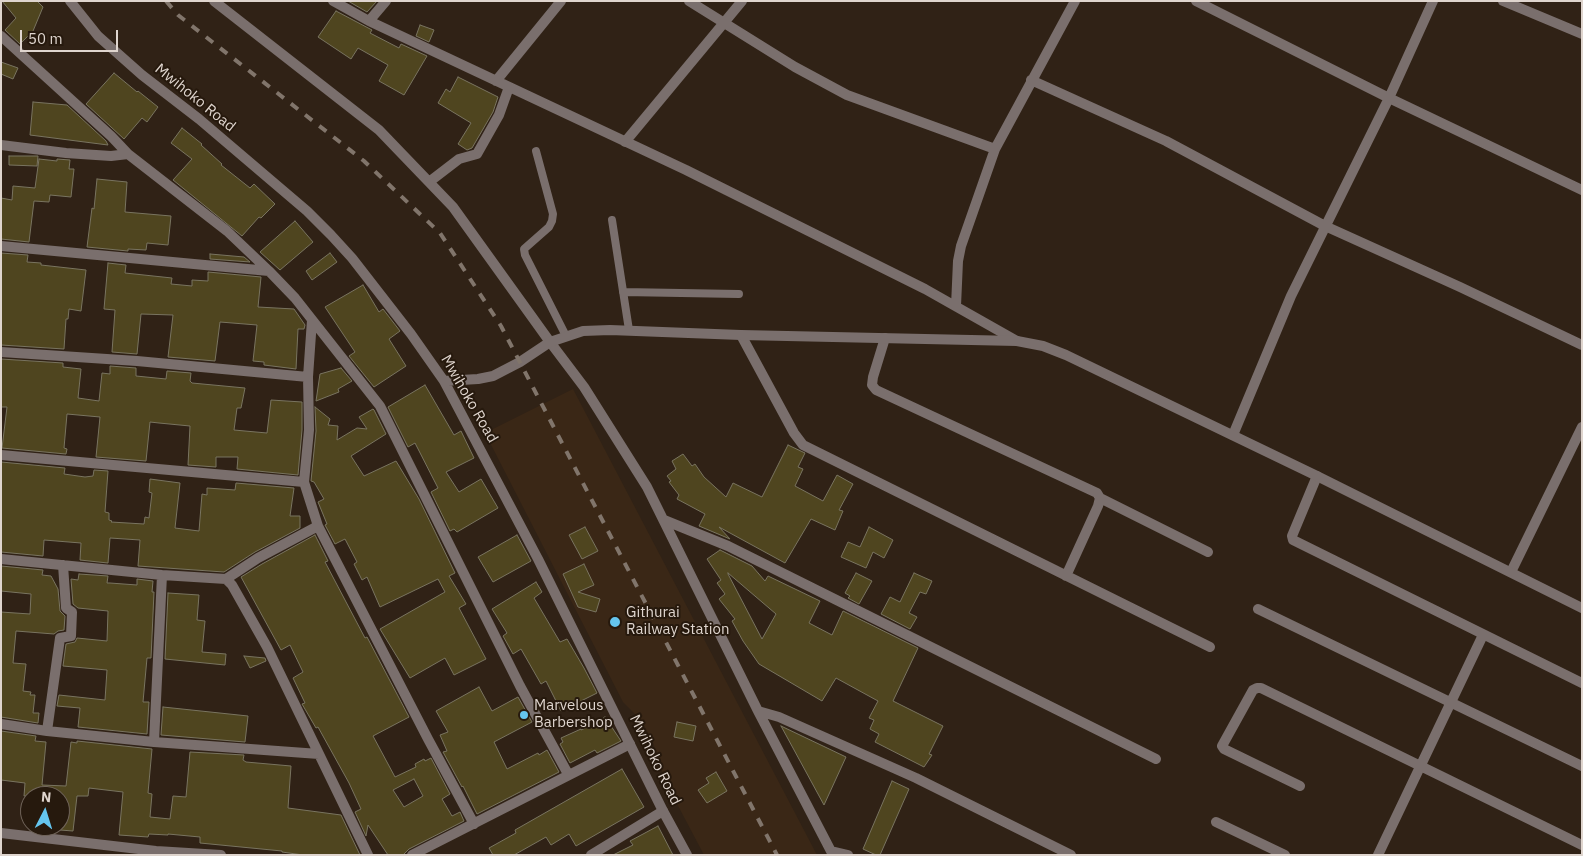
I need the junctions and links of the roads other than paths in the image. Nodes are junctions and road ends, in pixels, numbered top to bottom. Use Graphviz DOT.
graph roads {
  1 [pos="70,1"];
  2 [pos="214,1"];
  3 [pos="333,1"];
  4 [pos="386,1"];
  5 [pos="561,1"];
  6 [pos="690,1"];
  7 [pos="742,1"];
  8 [pos="1075,1"];
  9 [pos="1196,1"];
  10 [pos="1433,1"];
  11 [pos="1503,1"];
  12 [pos="369,21"];
  13 [pos="724,24"];
  14 [pos="1582,34"];
  15 [pos="1,36"];
  16 [pos="1031,80"];
  17 [pos="496,81"];
  18 [pos="509,87"];
  19 [pos="1389,98"];
  20 [pos="625,142"];
  21 [pos="1,145"];
  22 [pos="994,149"];
  23 [pos="536,151"];
  24 [pos="128,154"];
  25 [pos="429,182"];
  26 [pos="1582,190"];
  27 [pos="612,220"];
  28 [pos="1325,226"];
  29 [pos="1,246"];
  30 [pos="269,271"];
  31 [pos="623,292"];
  32 [pos="739,294"];
  33 [pos="956,306"];
  34 [pos="312,320"];
  35 [pos="629,330"];
  36 [pos="741,335"];
  37 [pos="566,336"];
  38 [pos="886,338"];
  39 [pos="1017,341"];
  40 [pos="550,342"];
  41 [pos="1582,346"];
  42 [pos="1,352"];
  43 [pos="308,377"];
  44 [pos="444,381"];
  45 [pos="1582,427"];
  46 [pos="1233,435"];
  47 [pos="1,455"];
  48 [pos="1317,476"];
  49 [pos="304,482"];
  50 [pos="1100,498"];
  51 [pos="664,520"];
  52 [pos="318,526"];
  53 [pos="1208,552"];
  54 [pos="1,559"];
  55 [pos="64,565"];
  56 [pos="1511,572"];
  57 [pos="162,575"];
  58 [pos="1066,576"];
  59 [pos="226,579"];
  60 [pos="1582,608"];
  61 [pos="1258,609"];
  62 [pos="1483,635"];
  63 [pos="1210,647"];
  64 [pos="1582,683"];
  65 [pos="1451,702"];
  66 [pos="758,711"];
  67 [pos="1,724"];
  68 [pos="47,731"];
  69 [pos="154,742"];
  70 [pos="630,744"];
  71 [pos="319,754"];
  72 [pos="1156,759"];
  73 [pos="1421,766"];
  74 [pos="1582,766"];
  75 [pos="568,774"];
  76 [pos="1300,786"];
  77 [pos="663,811"];
  78 [pos="1216,822"];
  79 [pos="474,824"];
  80 [pos="1,833"];
  81 [pos="1582,846"];
  82 [pos="153,853"];
  83 [pos="832,853"];
  84 [pos="221,855"];
  85 [pos="368,855"];
  86 [pos="412,855"];
  87 [pos="591,855"];
  88 [pos="687,855"];
  89 [pos="848,855"];
  90 [pos="1072,855"];
  91 [pos="1285,855"];
  92 [pos="1378,855"];
  1 -- 44 [label="street, Mwihoko Road"];
  2 -- 25 [label="street"];
  3 -- 12 [label="street"];
  4 -- 12 [label="street"];
  5 -- 17 [label="street"];
  6 -- 13 [label="street"];
  7 -- 13 [label="street"];
  8 -- 16 [label="street"];
  9 -- 19 [label="street"];
  10 -- 19 [label="street"];
  11 -- 14 [label="street"];
  12 -- 17 [label="street"];
  13 -- 20 [label="street"];
  13 -- 22 [label="street"];
  15 -- 24 [label="street"];
  16 -- 22 [label="street"];
  16 -- 28 [label="street"];
  17 -- 18 [label="street"];
  18 -- 20 [label="street"];
  18 -- 25 [label="street"];
  19 -- 26 [label="street"];
  19 -- 28 [label="street"];
  20 -- 33 [label="street"];
  21 -- 24 [label="street"];
  22 -- 33 [label="street"];
  23 -- 37 [label="lane"];
  24 -- 30 [label="street"];
  25 -- 40 [label="street"];
  27 -- 31 [label="lane"];
  28 -- 41 [label="street"];
  28 -- 46 [label="street"];
  29 -- 30 [label="street"];
  30 -- 34 [label="street"];
  31 -- 32 [label="lane"];
  31 -- 35 [label="lane"];
  33 -- 39 [label="street"];
  34 -- 43 [label="street"];
  34 -- 75 [label="street"];
  35 -- 36 [label="street"];
  35 -- 37 [label="street"];
  36 -- 38 [label="street"];
  36 -- 58 [label="street"];
  37 -- 40 [label="street"];
  38 -- 39 [label="street"];
  38 -- 50 [label="street"];
  39 -- 46 [label="street"];
  40 -- 44 [label="street"];
  40 -- 51 [label="street"];
  42 -- 43 [label="street"];
  43 -- 49 [label="street"];
  44 -- 70 [label="street, Mwihoko Road"];
  45 -- 56 [label="street"];
  46 -- 48 [label="street"];
  47 -- 49 [label="street"];
  48 -- 56 [label="street"];
  48 -- 62 [label="street"];
  49 -- 52 [label="street"];
  50 -- 53 [label="street"];
  50 -- 58 [label="street"];
  51 -- 66 [label="street"];
  51 -- 72 [label="street"];
  52 -- 59 [label="street"];
  52 -- 79 [label="street"];
  54 -- 55 [label="street"];
  55 -- 57 [label="street"];
  55 -- 68 [label="street"];
  56 -- 60 [label="street"];
  57 -- 59 [label="street"];
  57 -- 69 [label="street"];
  58 -- 63 [label="street"];
  59 -- 71 [label="street"];
  61 -- 65 [label="street"];
  62 -- 64 [label="street"];
  62 -- 65 [label="street"];
  65 -- 73 [label="street"];
  65 -- 74 [label="street"];
  66 -- 83 [label="street"];
  66 -- 90 [label="street"];
  67 -- 68 [label="street"];
  68 -- 69 [label="street"];
  69 -- 71 [label="street"];
  70 -- 75 [label="street"];
  70 -- 77 [label="street, Mwihoko Road"];
  71 -- 85 [label="street"];
  73 -- 76 [label="street"];
  73 -- 81 [label="street"];
  73 -- 92 [label="street"];
  75 -- 79 [label="street"];
  77 -- 87 [label="street"];
  77 -- 88 [label="street, Mwihoko Road"];
  78 -- 91 [label="street"];
  79 -- 86 [label="street"];
  80 -- 82 [label="street"];
  82 -- 84 [label="street"];
  83 -- 89 [label="street"];
}
